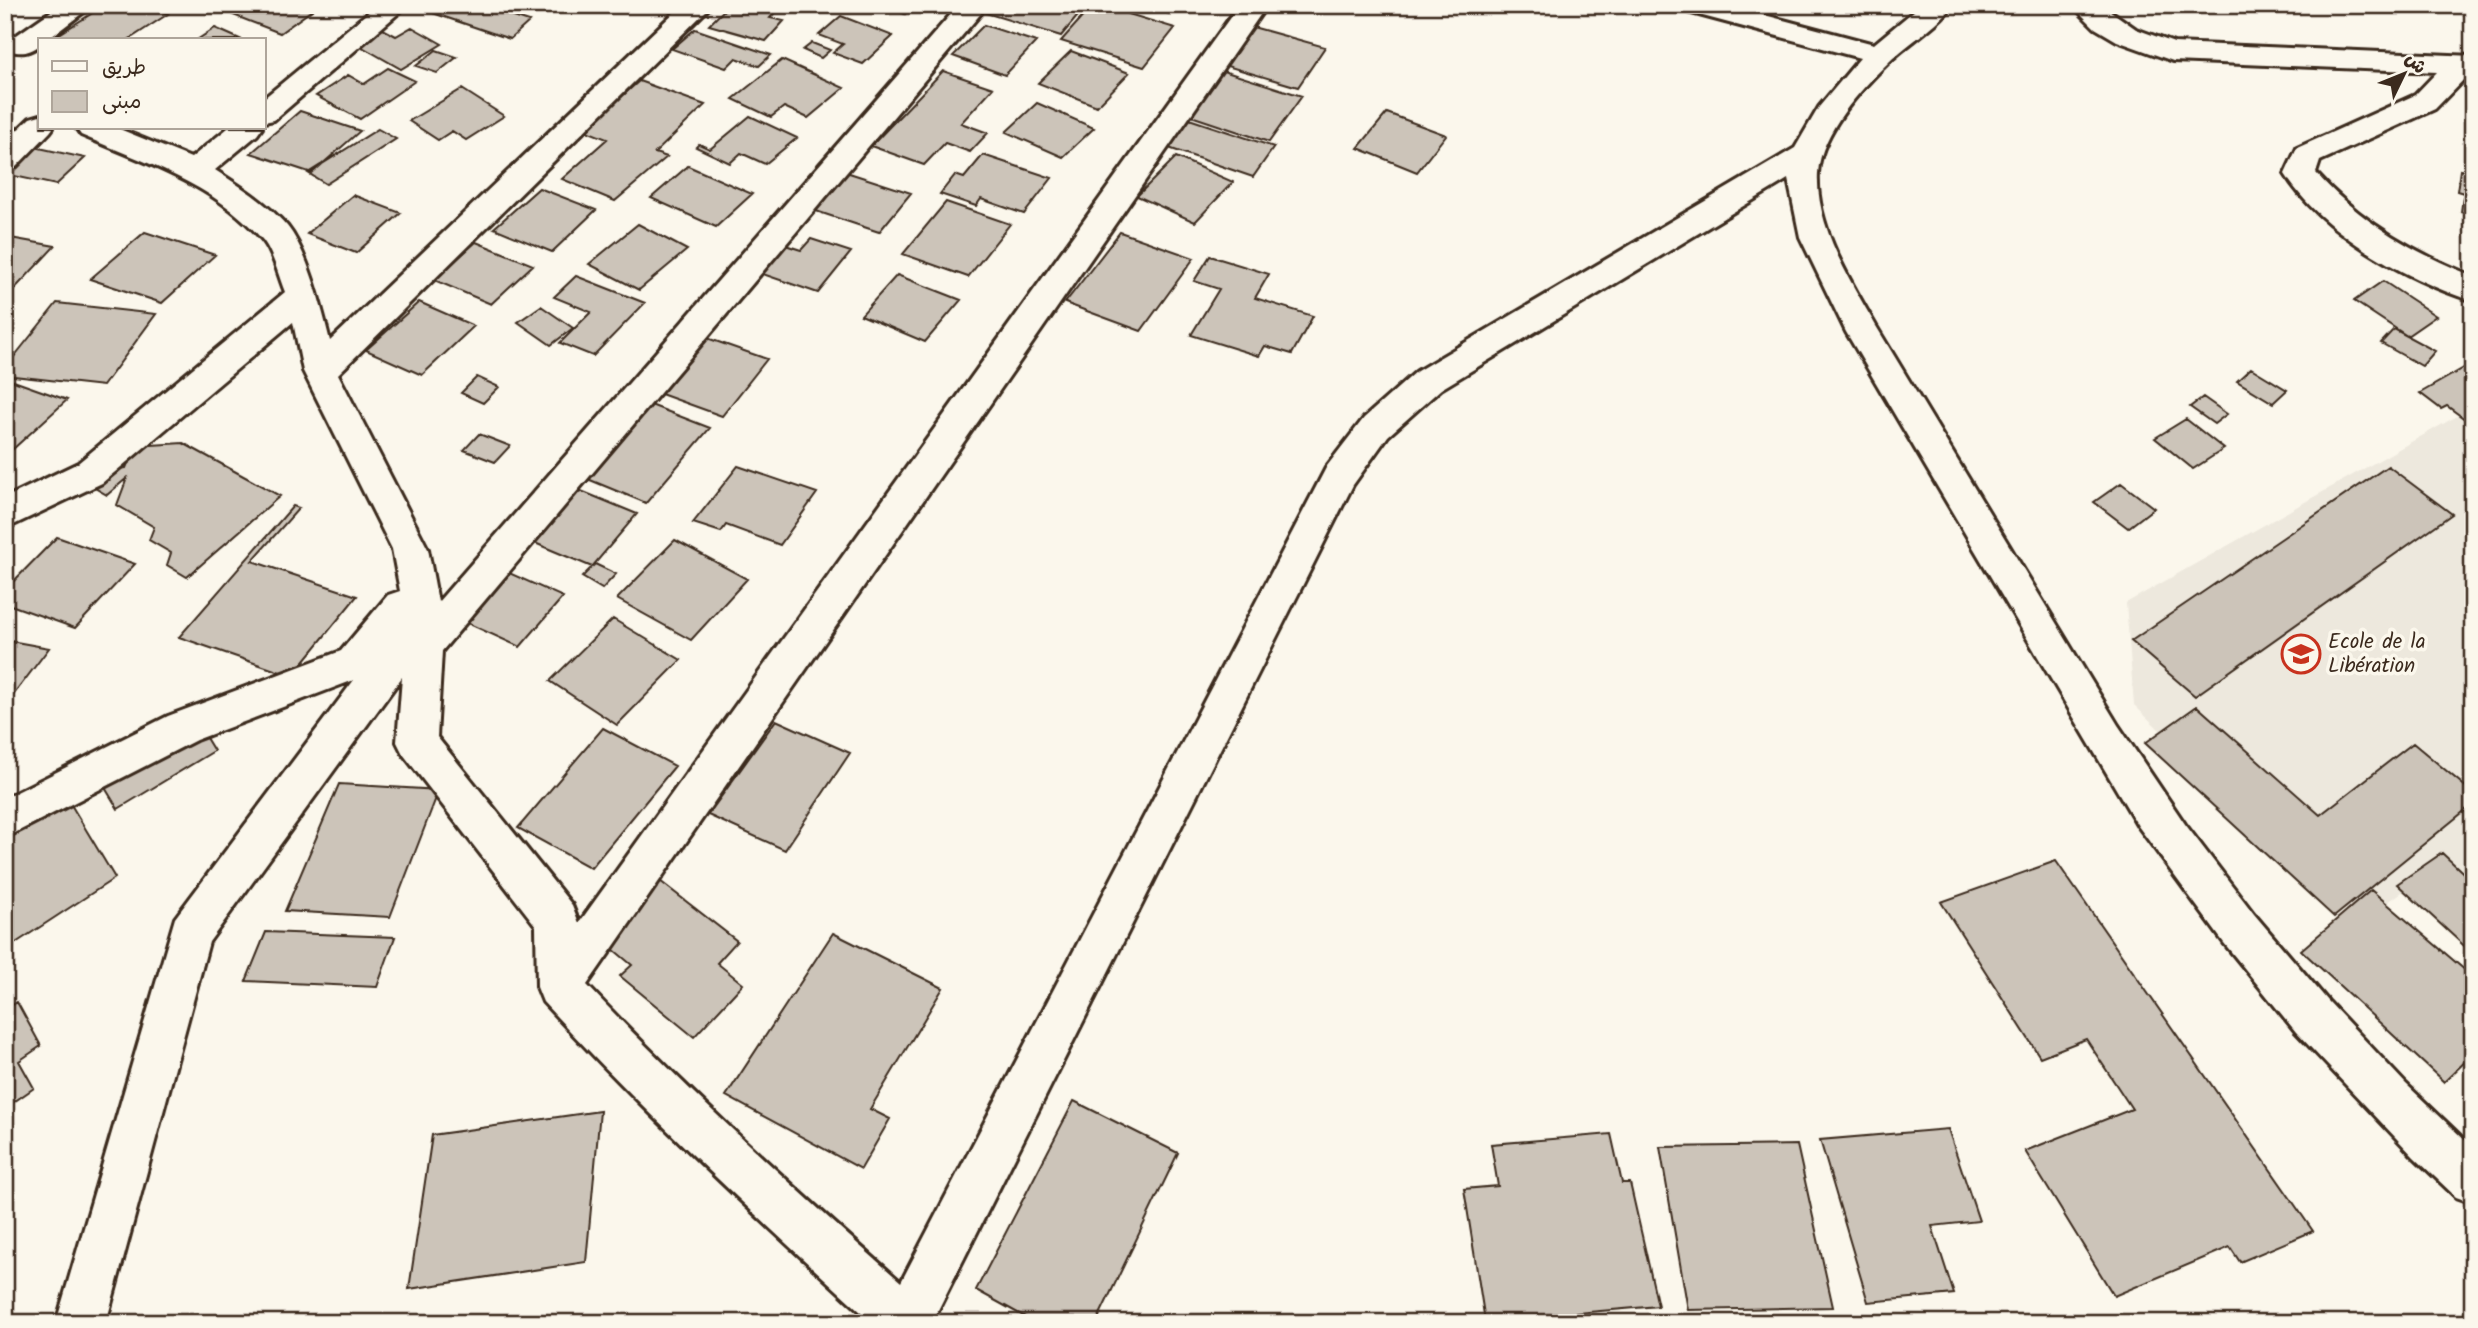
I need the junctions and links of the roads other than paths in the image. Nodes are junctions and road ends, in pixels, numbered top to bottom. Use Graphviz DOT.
graph roads {
  1 [pos="79,5"];
  2 [pos="394,5"];
  3 [pos="698,5"];
  4 [pos="974,5"];
  5 [pos="1253,5"];
  6 [pos="1694,5"];
  7 [pos="1939,5"];
  8 [pos="2086,5"];
  9 [pos="20,45"];
  10 [pos="1879,54"];
  11 [pos="2467,65"];
  12 [pos="266,111"];
  13 [pos="38,127"];
  14 [pos="96,130"];
  15 [pos="245,130"];
  16 [pos="1809,153"];
  17 [pos="5,160"];
  18 [pos="194,171"];
  19 [pos="2473,289"];
  20 [pos="303,295"];
  21 [pos="320,371"];
  22 [pos="5,515"];
  23 [pos="421,618"];
  24 [pos="5,819"];
  25 [pos="559,987"];
  26 [pos="2473,1180"];
  27 [pos="909,1322"];
  28 [pos="81,1323"];
  1 -- 9 [label="street"];
  2 -- 12 [label="street"];
  3 -- 21 [label="street"];
  4 -- 23 [label="street"];
  5 -- 25 [label="street"];
  6 -- 10 [label="street"];
  7 -- 10 [label="street"];
  8 -- 11 [label="street"];
  10 -- 16 [label="street"];
  11 -- 19 [label="street"];
  13 -- 17 [label="street"];
  14 -- 18 [label="street"];
  15 -- 18 [label="street"];
  16 -- 26 [label="street"];
  16 -- 27 [label="street"];
  18 -- 20 [label="street"];
  20 -- 21 [label="street"];
  20 -- 22 [label="street"];
  21 -- 23 [label="street"];
  23 -- 24 [label="street"];
  23 -- 25 [label="street"];
  23 -- 28 [label="street"];
  25 -- 27 [label="street"];
}
